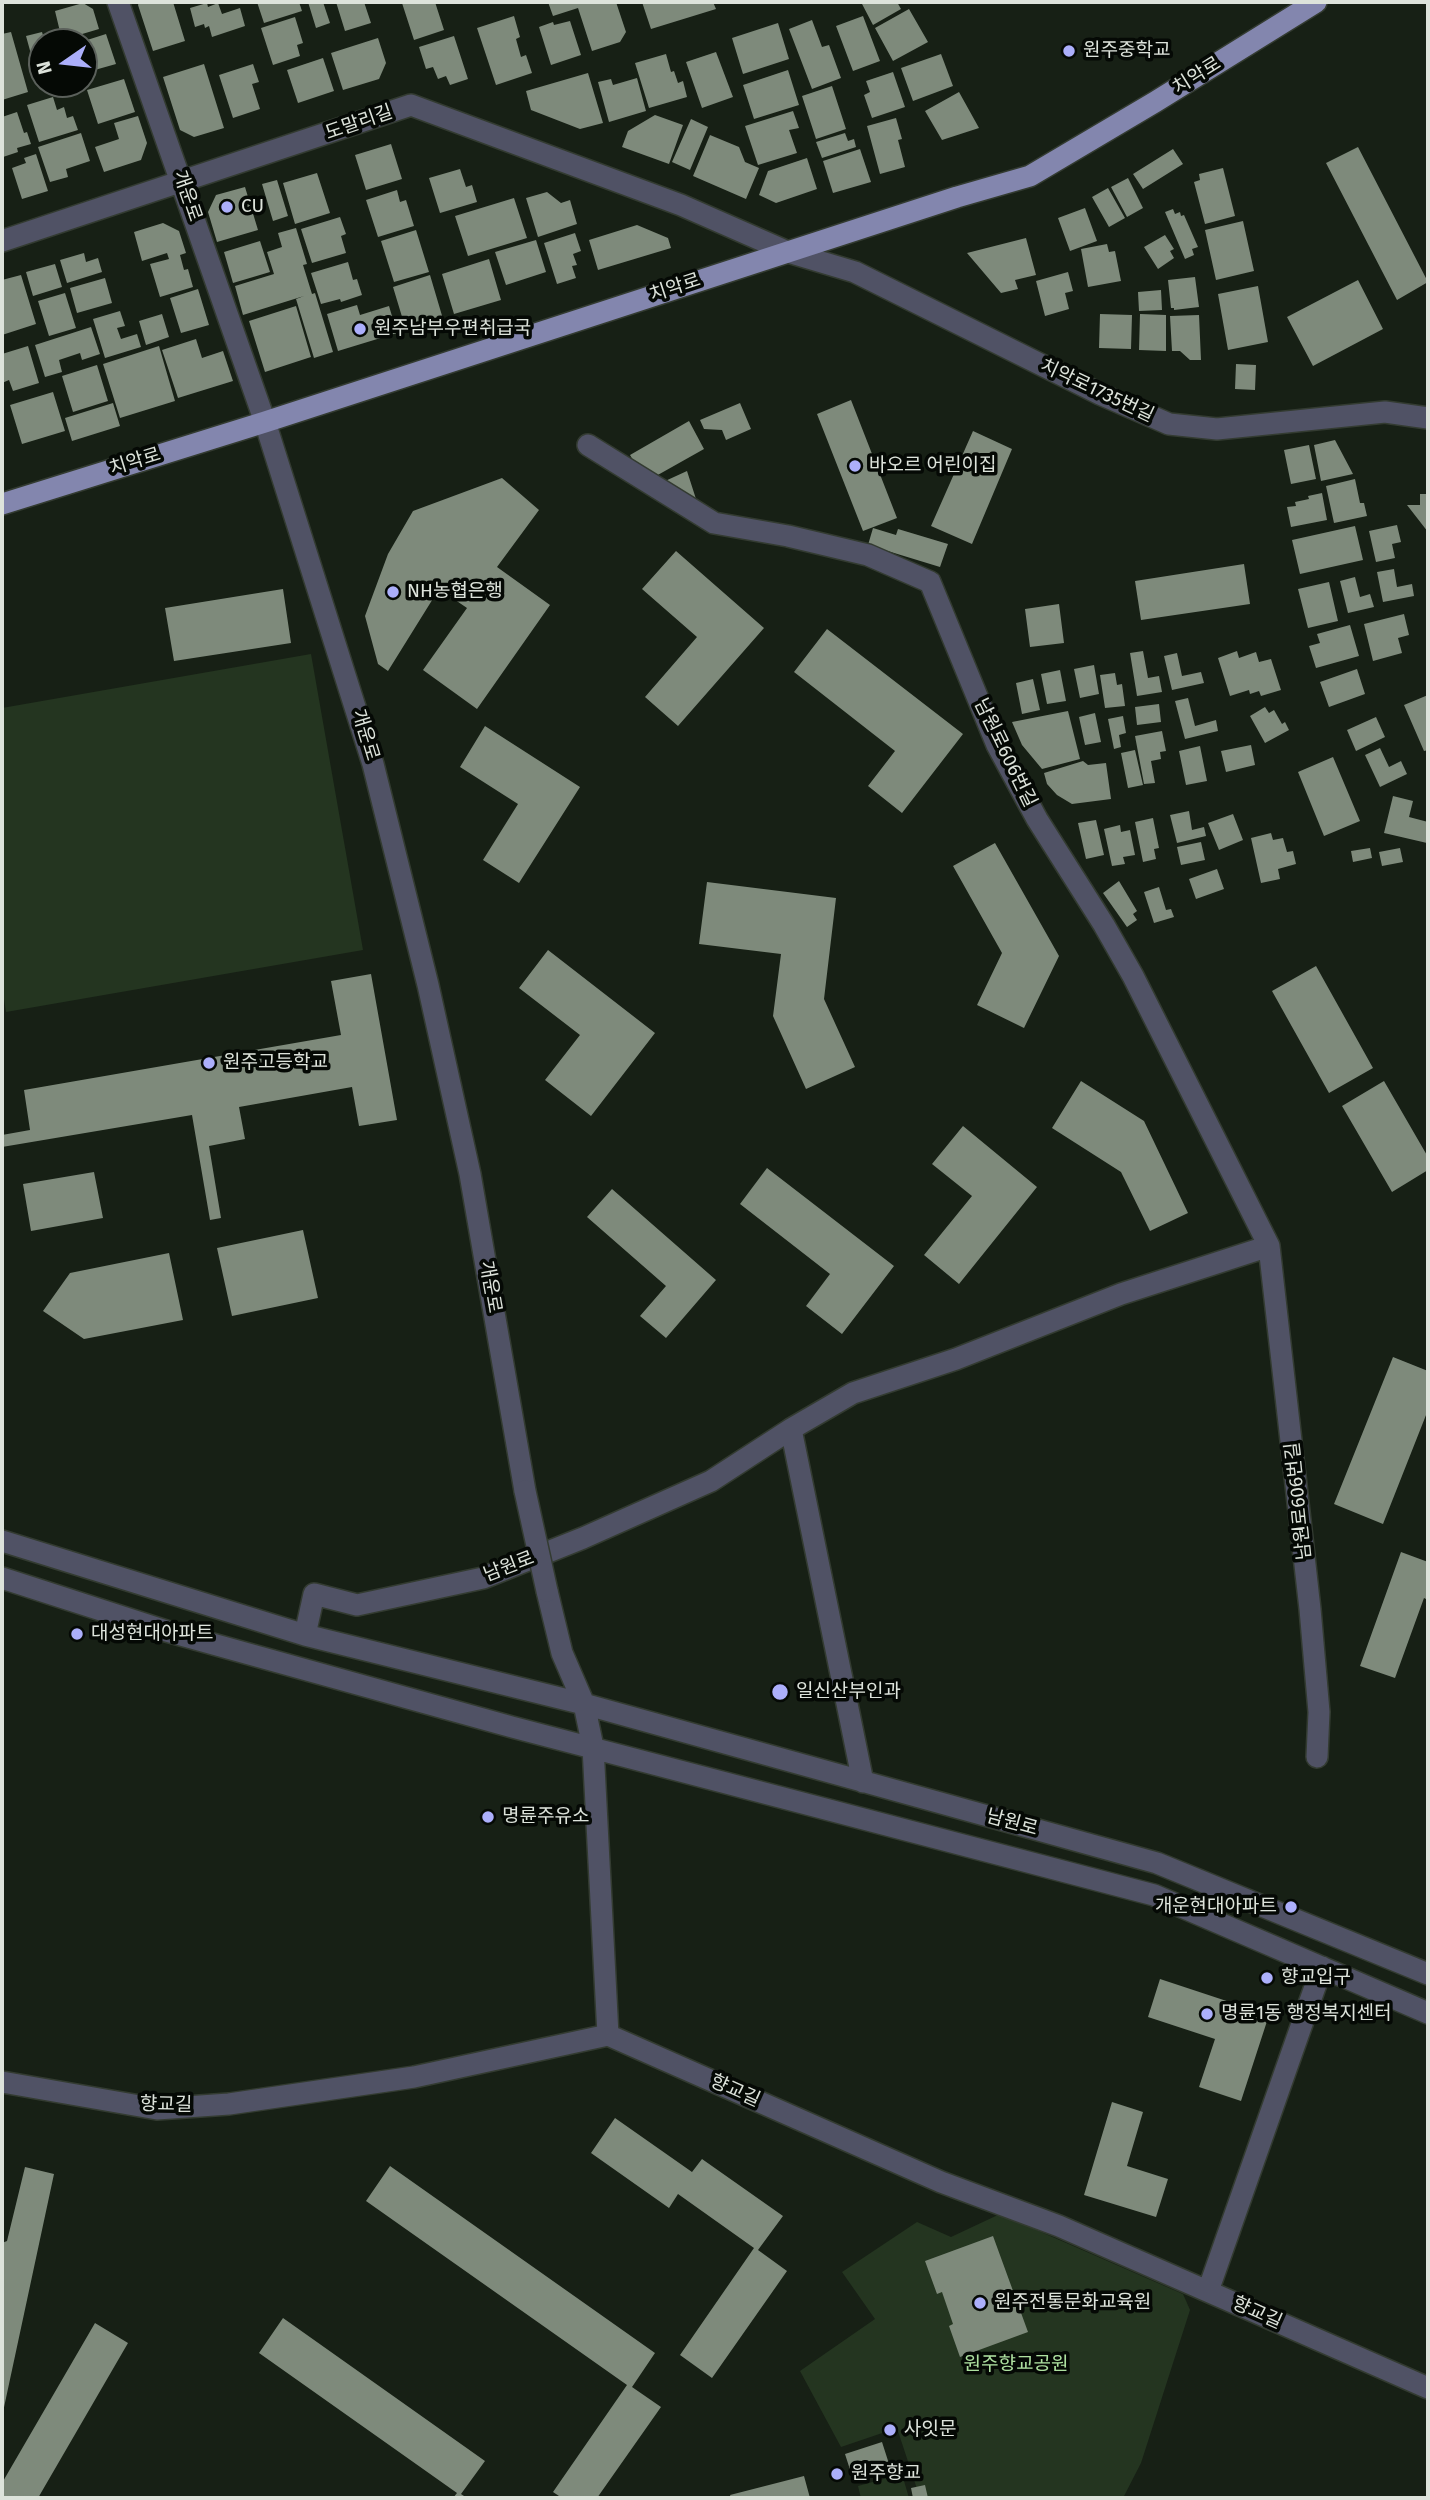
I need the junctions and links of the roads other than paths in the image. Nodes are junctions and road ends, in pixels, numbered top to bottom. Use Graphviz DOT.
graph roads {
  1 [pos="118,2"];
  2 [pos="1315,2"];
  3 [pos="183,183"];
  4 [pos="2,241"];
  5 [pos="788,252"];
  6 [pos="1428,418"];
  7 [pos="265,422"];
  8 [pos="589,444"];
  9 [pos="2,504"];
  10 [pos="1269,1246"];
  11 [pos="791,1429"];
  12 [pos="2,1541"];
  13 [pos="2,1577"];
  14 [pos="305,1634"];
  15 [pos="584,1704"];
  16 [pos="593,1747"];
  17 [pos="1317,1757"];
  18 [pos="863,1782"];
  19 [pos="1157,1863"];
  20 [pos="1154,1895"];
  21 [pos="1322,1967"];
  22 [pos="1428,1973"];
  23 [pos="1428,2013"];
  24 [pos="608,2035"];
  25 [pos="2,2082"];
  26 [pos="1208,2291"];
  27 [pos="1428,2388"];
  1 -- 3 [label="street, 개운로"];
  2 -- 5 [label="main road, 치악로"];
  3 -- 4 [label="street, 도말리길"];
  3 -- 5 [label="street, 도말리길"];
  3 -- 7 [label="street, 개운로"];
  5 -- 6 [label="street, 치악로1735번길"];
  5 -- 7 [label="main road, 치악로"];
  7 -- 9 [label="main road, 치악로"];
  7 -- 15 [label="street, 개운로, bridge"];
  8 -- 10 [label="street, 남원로606번길"];
  10 -- 11 [label="street, 남원로"];
  10 -- 17 [label="street, 남원로606번길"];
  11 -- 14 [label="street, 남원로"];
  11 -- 18 [label="street"];
  12 -- 14 [label="street, 남원로"];
  13 -- 16 [label="street, 남원로"];
  14 -- 15 [label="street, 남원로"];
  15 -- 16 [label="street"];
  15 -- 18 [label="street, 남원로"];
  16 -- 20 [label="street, 남원로"];
  16 -- 24 [label="street"];
  18 -- 19 [label="street, 남원로"];
  19 -- 20 [label="street"];
  19 -- 22 [label="street, 남원로"];
  20 -- 21 [label="street, 남원로"];
  21 -- 23 [label="street, 남원로"];
  21 -- 26 [label="street"];
  24 -- 25 [label="street, 향교길"];
  24 -- 26 [label="street, 향교길"];
  26 -- 27 [label="street, 향교길"];
}
